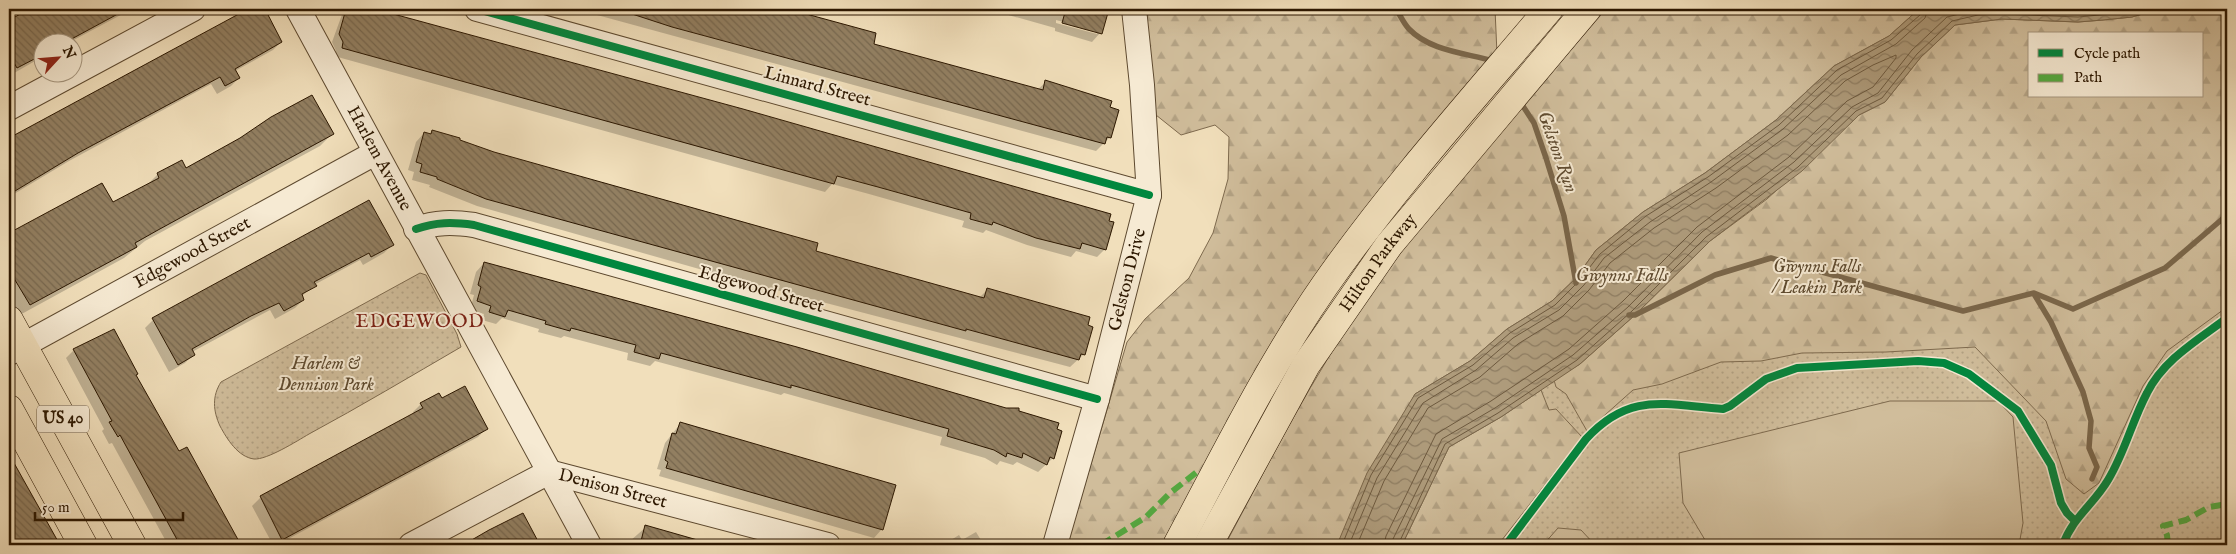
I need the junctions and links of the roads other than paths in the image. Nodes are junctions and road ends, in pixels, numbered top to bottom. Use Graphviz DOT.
graph roads {
  1 [pos="193,9"];
  2 [pos="298,9"];
  3 [pos="477,9"];
  4 [pos="1134,9"];
  5 [pos="1587,9"];
  6 [pos="1543,16"];
  7 [pos="9,108"];
  8 [pos="375,153"];
  9 [pos="1149,195"];
  10 [pos="416,229"];
  11 [pos="9,320"];
  12 [pos="16,349"];
  13 [pos="1098,399"];
  14 [pos="9,409"];
  15 [pos="549,472"];
  16 [pos="83,545"];
  17 [pos="132,545"];
  18 [pos="411,545"];
  19 [pos="589,545"];
  20 [pos="828,545"];
  21 [pos="1055,545"];
  22 [pos="1178,545"];
  23 [pos="1208,545"];
  1 -- 7 [label="street"];
  2 -- 8 [label="street, Harlem Avenue"];
  3 -- 9 [label="street, Linnard Street"];
  4 -- 9 [label="street, Gelston Drive"];
  5 -- 23 [label="main road, Hilton Parkway"];
  6 -- 22 [label="main road, Hilton Parkway"];
  8 -- 10 [label="street, Harlem Avenue"];
  8 -- 12 [label="street, Edgewood Street"];
  9 -- 13 [label="street, Gelston Drive"];
  10 -- 13 [label="street, Edgewood Street"];
  10 -- 15 [label="street, Harlem Avenue"];
  11 -- 12 [label="main road, US 40"];
  12 -- 17 [label="main road, US 40"];
  13 -- 21 [label="street, Gelston Drive"];
  14 -- 16 [label="main road, US 40"];
  15 -- 18 [label="street, Denison Street"];
  15 -- 19 [label="street, Harlem Avenue"];
  15 -- 20 [label="street, Denison Street"];
}
